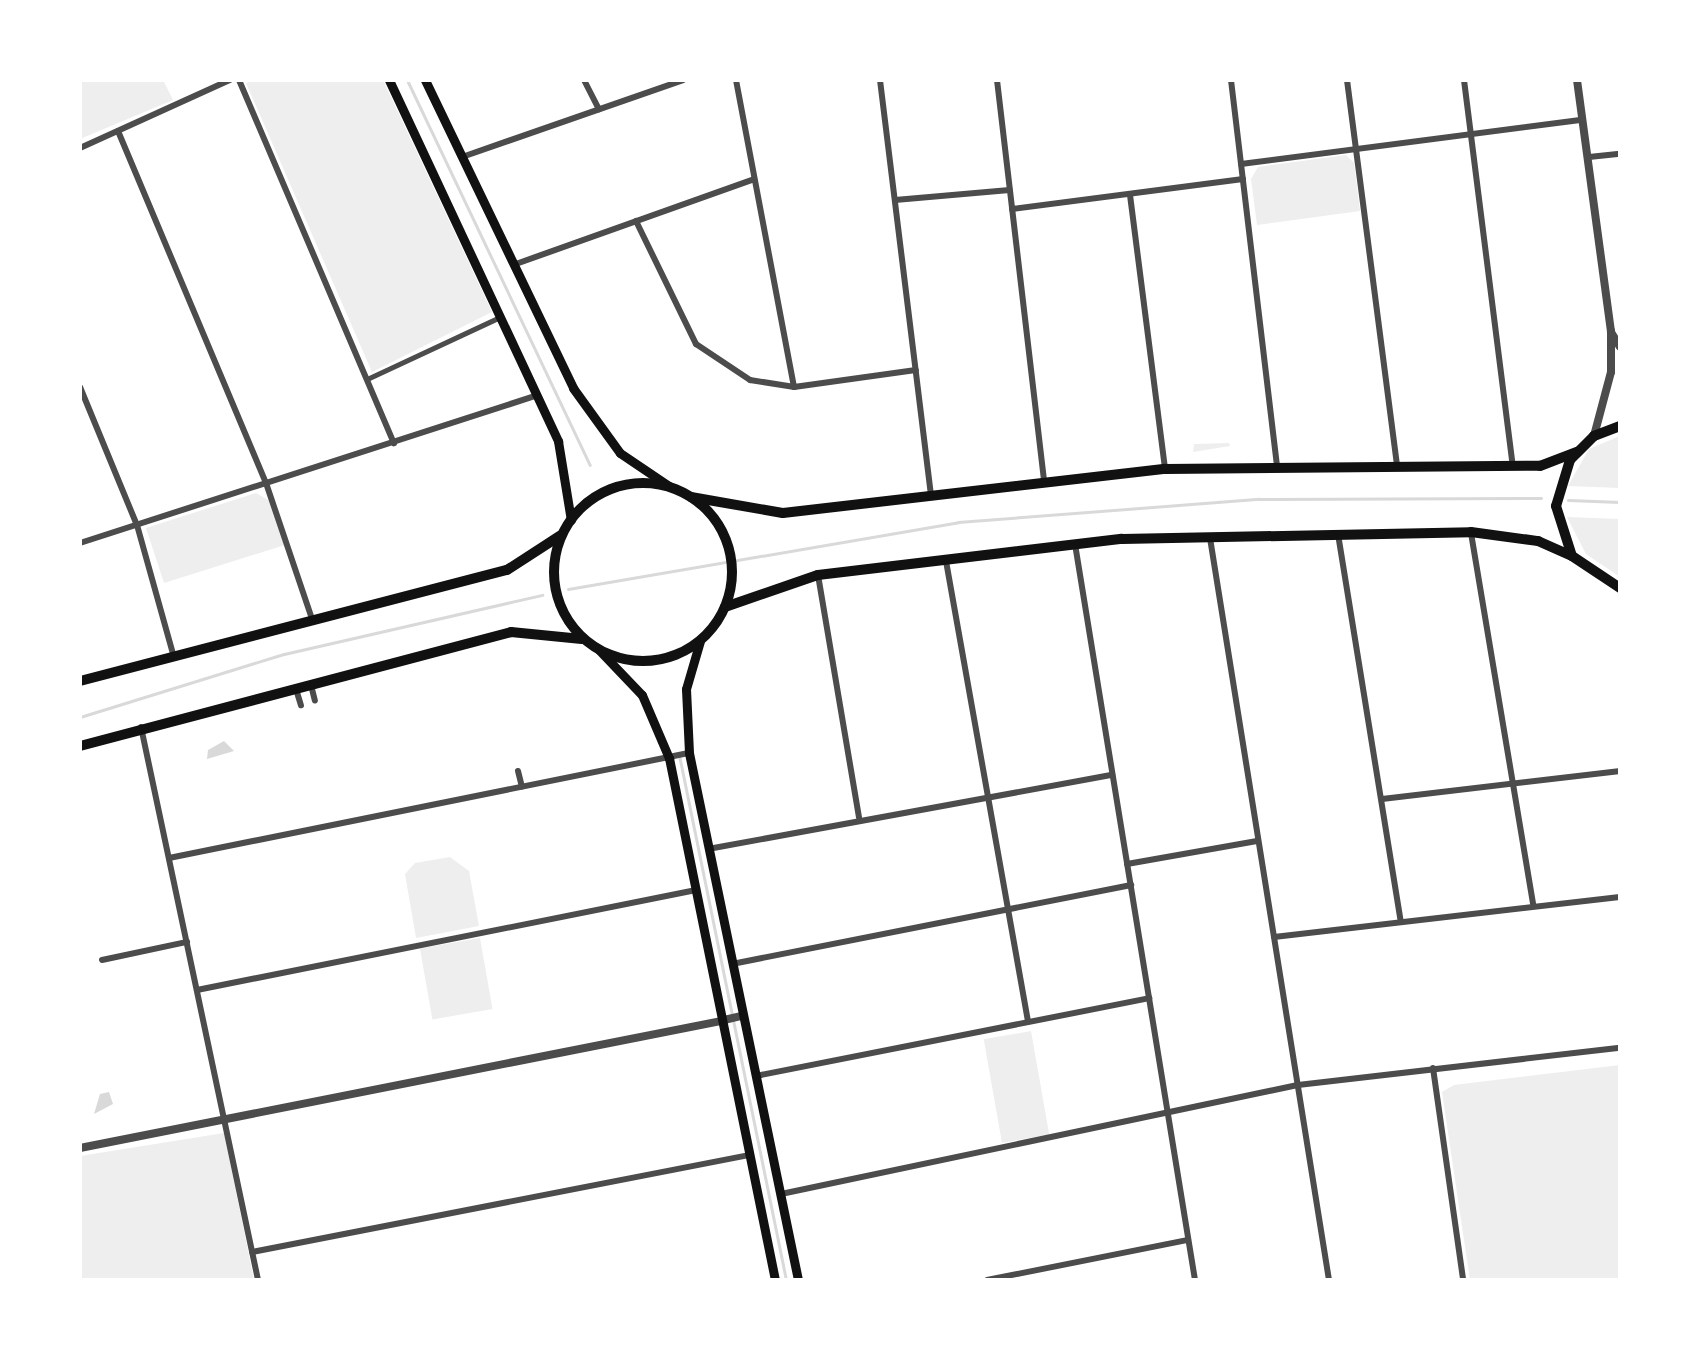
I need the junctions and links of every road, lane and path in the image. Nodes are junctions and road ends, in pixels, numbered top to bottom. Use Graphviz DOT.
graph roads {
  1 [pos="230,80"];
  2 [pos="239,80"];
  3 [pos="389,80"];
  4 [pos="425,80"];
  5 [pos="584,80"];
  6 [pos="683,80"];
  7 [pos="736,80"];
  8 [pos="880,80"];
  9 [pos="997,80"];
  10 [pos="1231,80"];
  11 [pos="1347,80"];
  12 [pos="1464,80"];
  13 [pos="1577,80"];
  14 [pos="599,109"];
  15 [pos="1582,120"];
  16 [pos="118,131"];
  17 [pos="1471,135"];
  18 [pos="80,148"];
  19 [pos="1355,150"];
  20 [pos="1620,154"];
  21 [pos="462,157"];
  22 [pos="1589,157"];
  23 [pos="1241,164"];
  24 [pos="754,179"];
  25 [pos="1243,179"];
  26 [pos="1010,190"];
  27 [pos="1130,195"];
  28 [pos="895,200"];
  29 [pos="1012,209"];
  30 [pos="636,221"];
  31 [pos="513,265"];
  32 [pos="501,317"];
  33 [pos="1611,331"];
  34 [pos="1620,347"];
  35 [pos="916,370"];
  36 [pos="367,379"];
  37 [pos="80,387"];
  38 [pos="794,387"];
  39 [pos="538,394"];
  40 [pos="1620,426"];
  41 [pos="1594,436"];
  42 [pos="394,443"];
  43 [pos="1577,452"];
  44 [pos="1277,465"];
  45 [pos="1397,465"];
  46 [pos="1513,467"];
  47 [pos="1165,469"];
  48 [pos="266,483"];
  49 [pos="1044,483"];
  50 [pos="669,486"];
  51 [pos="931,496"];
  52 [pos="691,497"];
  53 [pos="571,520"];
  54 [pos="137,525"];
  55 [pos="1338,532"];
  56 [pos="1471,532"];
  57 [pos="563,534"];
  58 [pos="1209,534"];
  59 [pos="80,543"];
  60 [pos="1075,544"];
  61 [pos="1572,556"];
  62 [pos="946,561"];
  63 [pos="818,575"];
  64 [pos="1618,589"];
  65 [pos="725,607"];
  66 [pos="311,616"];
  67 [pos="585,640"];
  68 [pos="700,641"];
  69 [pos="599,650"];
  70 [pos="173,654"];
  71 [pos="80,681"];
  72 [pos="310,682"];
  73 [pos="295,686"];
  74 [pos="315,701"];
  75 [pos="301,705"];
  76 [pos="141,727"];
  77 [pos="80,746"];
  78 [pos="688,753"];
  79 [pos="670,757"];
  80 [pos="518,771"];
  81 [pos="1620,771"];
  82 [pos="1112,775"];
  83 [pos="1510,781"];
  84 [pos="522,787"];
  85 [pos="989,797"];
  86 [pos="1382,799"];
  87 [pos="859,818"];
  88 [pos="1257,841"];
  89 [pos="708,849"];
  90 [pos="169,858"];
  91 [pos="1127,864"];
  92 [pos="1131,885"];
  93 [pos="696,890"];
  94 [pos="1620,897"];
  95 [pos="1533,904"];
  96 [pos="1008,910"];
  97 [pos="1401,921"];
  98 [pos="1274,937"];
  99 [pos="187,942"];
  100 [pos="102,960"];
  101 [pos="732,964"];
  102 [pos="197,990"];
  103 [pos="1149,998"];
  104 [pos="742,1016"];
  105 [pos="722,1020"];
  106 [pos="1028,1022"];
  107 [pos="1620,1048"];
  108 [pos="1433,1068"];
  109 [pos="756,1076"];
  110 [pos="1298,1085"];
  111 [pos="1168,1114"];
  112 [pos="225,1121"];
  113 [pos="80,1148"];
  114 [pos="749,1155"];
  115 [pos="781,1194"];
  116 [pos="1188,1240"];
  117 [pos="252,1252"];
  118 [pos="258,1280"];
  119 [pos="775,1280"];
  120 [pos="796,1280"];
  121 [pos="987,1280"];
  122 [pos="1195,1280"];
  123 [pos="1329,1280"];
  124 [pos="1463,1280"];
  1 -- 16 [label="street"];
  2 -- 36 [label="street"];
  3 -- 32 [label="main road"];
  4 -- 21 [label="main road"];
  5 -- 14 [label="street"];
  6 -- 14 [label="street"];
  7 -- 24 [label="street"];
  8 -- 28 [label="street"];
  9 -- 26 [label="street"];
  10 -- 23 [label="street"];
  11 -- 19 [label="street"];
  12 -- 17 [label="street"];
  13 -- 15 [label="street"];
  14 -- 21 [label="street"];
  15 -- 17 [label="street"];
  15 -- 22 [label="street"];
  16 -- 18 [label="street"];
  16 -- 48 [label="street"];
  17 -- 19 [label="street"];
  17 -- 46 [label="street"];
  19 -- 23 [label="street"];
  19 -- 45 [label="street"];
  20 -- 22 [label="street"];
  21 -- 31 [label="main road"];
  22 -- 33 [label="street"];
  23 -- 25 [label="street"];
  24 -- 30 [label="street"];
  24 -- 38 [label="street"];
  25 -- 27 [label="street"];
  25 -- 44 [label="street"];
  26 -- 28 [label="street"];
  26 -- 29 [label="street"];
  27 -- 29 [label="street"];
  27 -- 47 [label="street"];
  28 -- 35 [label="street"];
  29 -- 49 [label="street"];
  30 -- 31 [label="street"];
  30 -- 38 [label="street"];
  31 -- 50 [label="main road"];
  32 -- 36 [label="street"];
  32 -- 39 [label="main road"];
  33 -- 34 [label="street"];
  33 -- 41 [label="street"];
  35 -- 38 [label="street"];
  35 -- 51 [label="street"];
  36 -- 42 [label="street"];
  37 -- 54 [label="street"];
  39 -- 42 [label="street"];
  39 -- 53 [label="main road"];
  40 -- 41 [label="highway"];
  41 -- 43 [label="highway"];
  42 -- 48 [label="street"];
  43 -- 46 [label="highway"];
  43 -- 61 [label="highway"];
  44 -- 45 [label="highway"];
  44 -- 47 [label="highway"];
  45 -- 46 [label="highway"];
  47 -- 49 [label="highway"];
  48 -- 54 [label="street"];
  48 -- 66 [label="street"];
  49 -- 51 [label="highway"];
  50 -- 52 [label="highway"];
  50 -- 53 [label="highway"];
  51 -- 52 [label="highway"];
  52 -- 65 [label="highway"];
  53 -- 57 [label="highway"];
  54 -- 59 [label="street"];
  54 -- 70 [label="street"];
  55 -- 56 [label="highway"];
  55 -- 58 [label="highway"];
  55 -- 86 [label="street"];
  56 -- 61 [label="highway"];
  56 -- 83 [label="street"];
  57 -- 66 [label="highway"];
  57 -- 67 [label="highway"];
  58 -- 60 [label="highway"];
  58 -- 88 [label="street"];
  60 -- 62 [label="highway"];
  60 -- 82 [label="street"];
  61 -- 64 [label="highway"];
  62 -- 63 [label="highway"];
  62 -- 85 [label="street"];
  63 -- 65 [label="highway"];
  63 -- 87 [label="street"];
  65 -- 68 [label="highway"];
  66 -- 70 [label="highway"];
  67 -- 69 [label="highway"];
  67 -- 72 [label="highway"];
  68 -- 69 [label="highway"];
  68 -- 78 [label="main road"];
  69 -- 79 [label="main road"];
  70 -- 71 [label="highway"];
  72 -- 73 [label="highway"];
  72 -- 74 [label="street"];
  73 -- 75 [label="street"];
  73 -- 76 [label="highway"];
  76 -- 77 [label="highway"];
  76 -- 90 [label="street"];
  78 -- 79 [label="street"];
  78 -- 89 [label="main road"];
  79 -- 84 [label="street"];
  79 -- 93 [label="main road"];
  80 -- 84 [label="street"];
  81 -- 83 [label="street"];
  82 -- 85 [label="street"];
  82 -- 91 [label="street"];
  83 -- 86 [label="street"];
  83 -- 95 [label="street"];
  84 -- 90 [label="street"];
  85 -- 87 [label="street"];
  85 -- 96 [label="street"];
  86 -- 97 [label="street"];
  87 -- 89 [label="street"];
  88 -- 91 [label="street"];
  88 -- 98 [label="street"];
  89 -- 101 [label="main road"];
  90 -- 99 [label="street"];
  91 -- 92 [label="street"];
  92 -- 96 [label="street"];
  92 -- 103 [label="street"];
  93 -- 102 [label="street"];
  93 -- 105 [label="main road"];
  94 -- 95 [label="street"];
  95 -- 97 [label="street"];
  96 -- 101 [label="street"];
  96 -- 106 [label="street"];
  97 -- 98 [label="street"];
  98 -- 110 [label="street"];
  99 -- 100 [label="street"];
  99 -- 102 [label="street"];
  101 -- 104 [label="main road"];
  102 -- 112 [label="street"];
  103 -- 106 [label="street"];
  103 -- 111 [label="street"];
  104 -- 105 [label="street"];
  104 -- 109 [label="main road"];
  105 -- 112 [label="street"];
  105 -- 114 [label="main road"];
  106 -- 109 [label="street"];
  107 -- 108 [label="street"];
  108 -- 110 [label="street"];
  108 -- 124 [label="street"];
  109 -- 115 [label="main road"];
  110 -- 111 [label="street"];
  110 -- 123 [label="street"];
  111 -- 115 [label="street"];
  111 -- 116 [label="street"];
  112 -- 113 [label="street"];
  112 -- 117 [label="street"];
  114 -- 117 [label="street"];
  114 -- 119 [label="main road"];
  115 -- 120 [label="main road"];
  116 -- 121 [label="street"];
  116 -- 122 [label="street"];
  117 -- 118 [label="street"];
}
